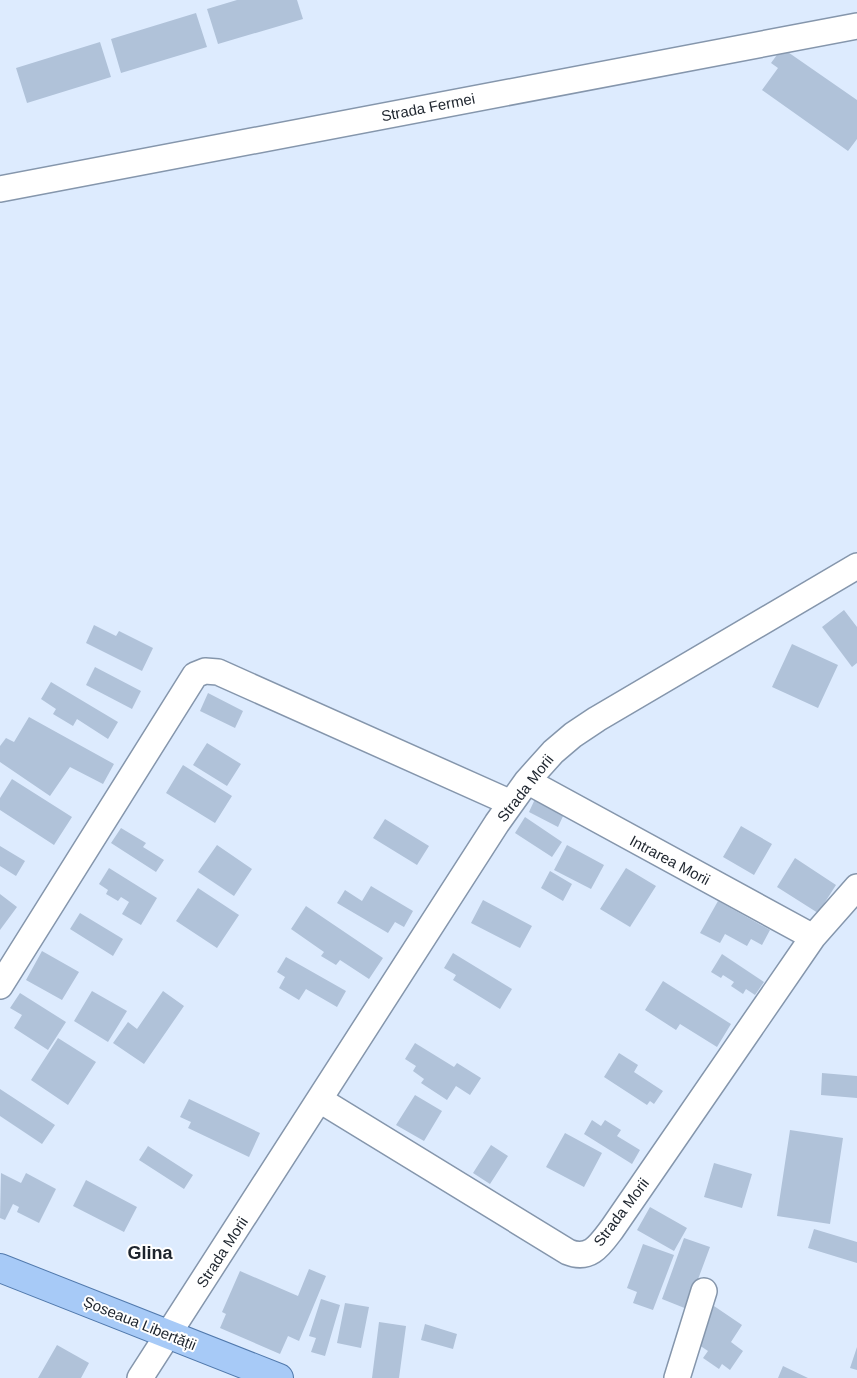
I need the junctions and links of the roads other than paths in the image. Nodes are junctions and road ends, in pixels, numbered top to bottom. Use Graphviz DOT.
graph roads {
  1 [pos="857,26"];
  2 [pos="0,188"];
  3 [pos="857,566"];
  4 [pos="527,782"];
  5 [pos="511,803"];
  6 [pos="857,887"];
  7 [pos="813,937"];
  8 [pos="0,986"];
  9 [pos="320,1100"];
  10 [pos="0,1268"];
  11 [pos="704,1291"];
  12 [pos="169,1334"];
  13 [pos="140,1378"];
  14 [pos="279,1378"];
  15 [pos="677,1378"];
  1 -- 2 [label="street, Strada Fermei"];
  3 -- 4 [label="street, Strada Morii"];
  4 -- 5 [label="street, Strada Morii"];
  4 -- 7 [label="street, Intrarea Morii"];
  5 -- 8 [label="street"];
  5 -- 9 [label="street, Strada Morii"];
  6 -- 7 [label="street"];
  7 -- 9 [label="street, Strada Morii"];
  9 -- 12 [label="street, Strada Morii"];
  10 -- 12 [label="main road, Șoseaua Libertății"];
  11 -- 15 [label="street"];
  12 -- 13 [label="street, Strada Morii"];
  12 -- 14 [label="main road, Șoseaua Libertății"];
}
